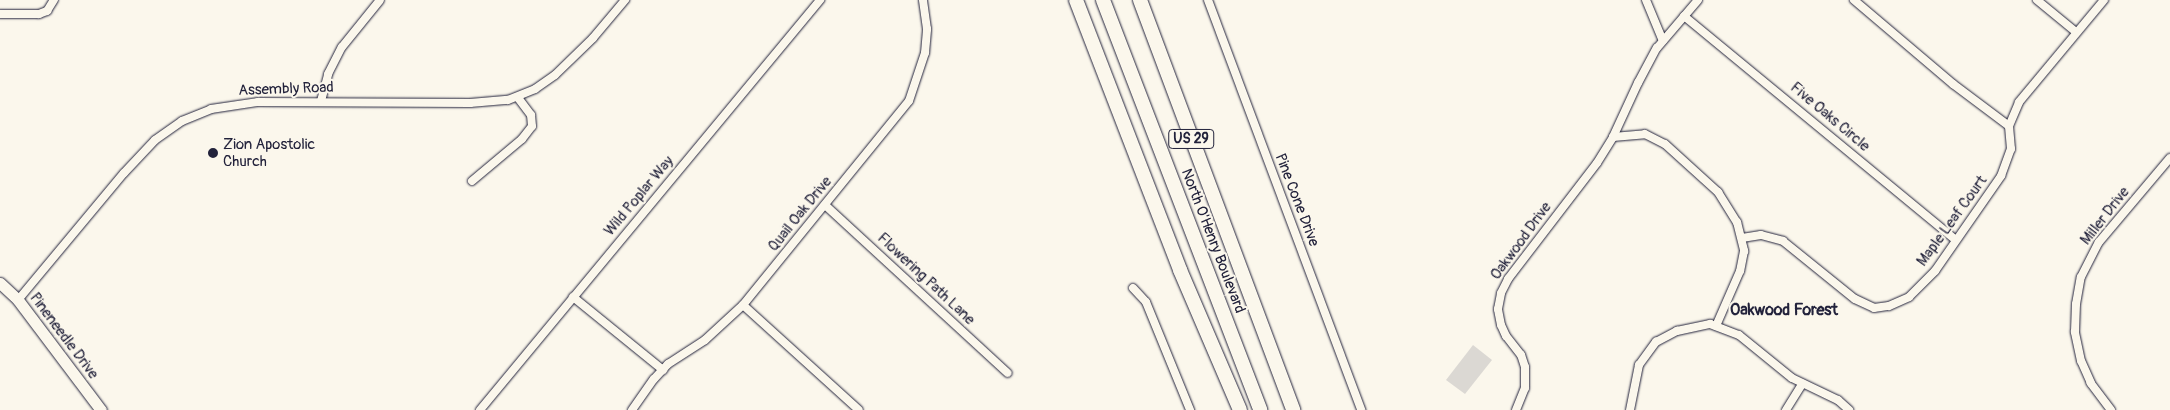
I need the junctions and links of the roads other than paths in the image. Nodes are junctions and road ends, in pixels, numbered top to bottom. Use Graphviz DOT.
graph roads {
  1 [pos="54,0"];
  2 [pos="380,0"];
  3 [pos="625,0"];
  4 [pos="820,0"];
  5 [pos="923,0"];
  6 [pos="1076,0"];
  7 [pos="1103,0"];
  8 [pos="1140,0"];
  9 [pos="1208,0"];
  10 [pos="1646,0"];
  11 [pos="1698,0"];
  12 [pos="1854,0"];
  13 [pos="2038,0"];
  14 [pos="2104,0"];
  15 [pos="0,14"];
  16 [pos="1684,16"];
  17 [pos="2076,32"];
  18 [pos="1664,41"];
  19 [pos="518,98"];
  20 [pos="321,101"];
  21 [pos="2009,126"];
  22 [pos="1613,137"];
  23 [pos="2170,158"];
  24 [pos="472,181"];
  25 [pos="825,205"];
  26 [pos="1742,238"];
  27 [pos="1956,240"];
  28 [pos="0,283"];
  29 [pos="1133,288"];
  30 [pos="573,297"];
  31 [pos="18,300"];
  32 [pos="744,305"];
  33 [pos="1716,326"];
  34 [pos="663,370"];
  35 [pos="1008,373"];
  36 [pos="1802,384"];
  37 [pos="101,410"];
  38 [pos="480,410"];
  39 [pos="632,410"];
  40 [pos="859,410"];
  41 [pos="1190,410"];
  42 [pos="1240,410"];
  43 [pos="1260,410"];
  44 [pos="1293,410"];
  45 [pos="1361,410"];
  46 [pos="1516,410"];
  47 [pos="1630,410"];
  48 [pos="1786,410"];
  49 [pos="1849,410"];
  50 [pos="2111,410"];
  1 -- 15 [label="street"];
  2 -- 20 [label="street"];
  3 -- 19 [label="street, Assembly Road"];
  4 -- 30 [label="street, Wild Poplar Way"];
  5 -- 25 [label="street, Quail Oak Drive"];
  6 -- 42 [label="highway"];
  7 -- 43 [label="highway, North O'Henry Boulevard / US 29"];
  8 -- 44 [label="highway, North O'Henry Boulevard / US 29"];
  9 -- 45 [label="street, Pine Cone Drive"];
  10 -- 18 [label="street"];
  11 -- 16 [label="street"];
  12 -- 21 [label="street"];
  13 -- 17 [label="street"];
  14 -- 17 [label="street"];
  16 -- 18 [label="street"];
  16 -- 27 [label="street, Five Oaks Circle"];
  17 -- 21 [label="street"];
  18 -- 22 [label="street"];
  19 -- 20 [label="street, Assembly Road"];
  19 -- 24 [label="street"];
  20 -- 31 [label="street, Assembly Road"];
  21 -- 27 [label="street, Maple Leaf Court"];
  22 -- 26 [label="street"];
  22 -- 46 [label="street, Oakwood Drive"];
  23 -- 50 [label="street, Miller Drive"];
  25 -- 32 [label="street, Quail Oak Drive"];
  25 -- 35 [label="street, Flowering Path Lane"];
  26 -- 27 [label="street, Maple Leaf Court"];
  26 -- 33 [label="street"];
  28 -- 31 [label="street, Pineneedle Drive"];
  29 -- 41 [label="street"];
  30 -- 34 [label="street"];
  30 -- 38 [label="street, Wild Poplar Way"];
  31 -- 37 [label="street, Pineneedle Drive"];
  32 -- 34 [label="street, Quail Oak Drive"];
  32 -- 40 [label="street"];
  33 -- 36 [label="street"];
  33 -- 47 [label="street"];
  34 -- 39 [label="street, Quail Oak Drive"];
  36 -- 48 [label="street"];
  36 -- 49 [label="street"];
}
